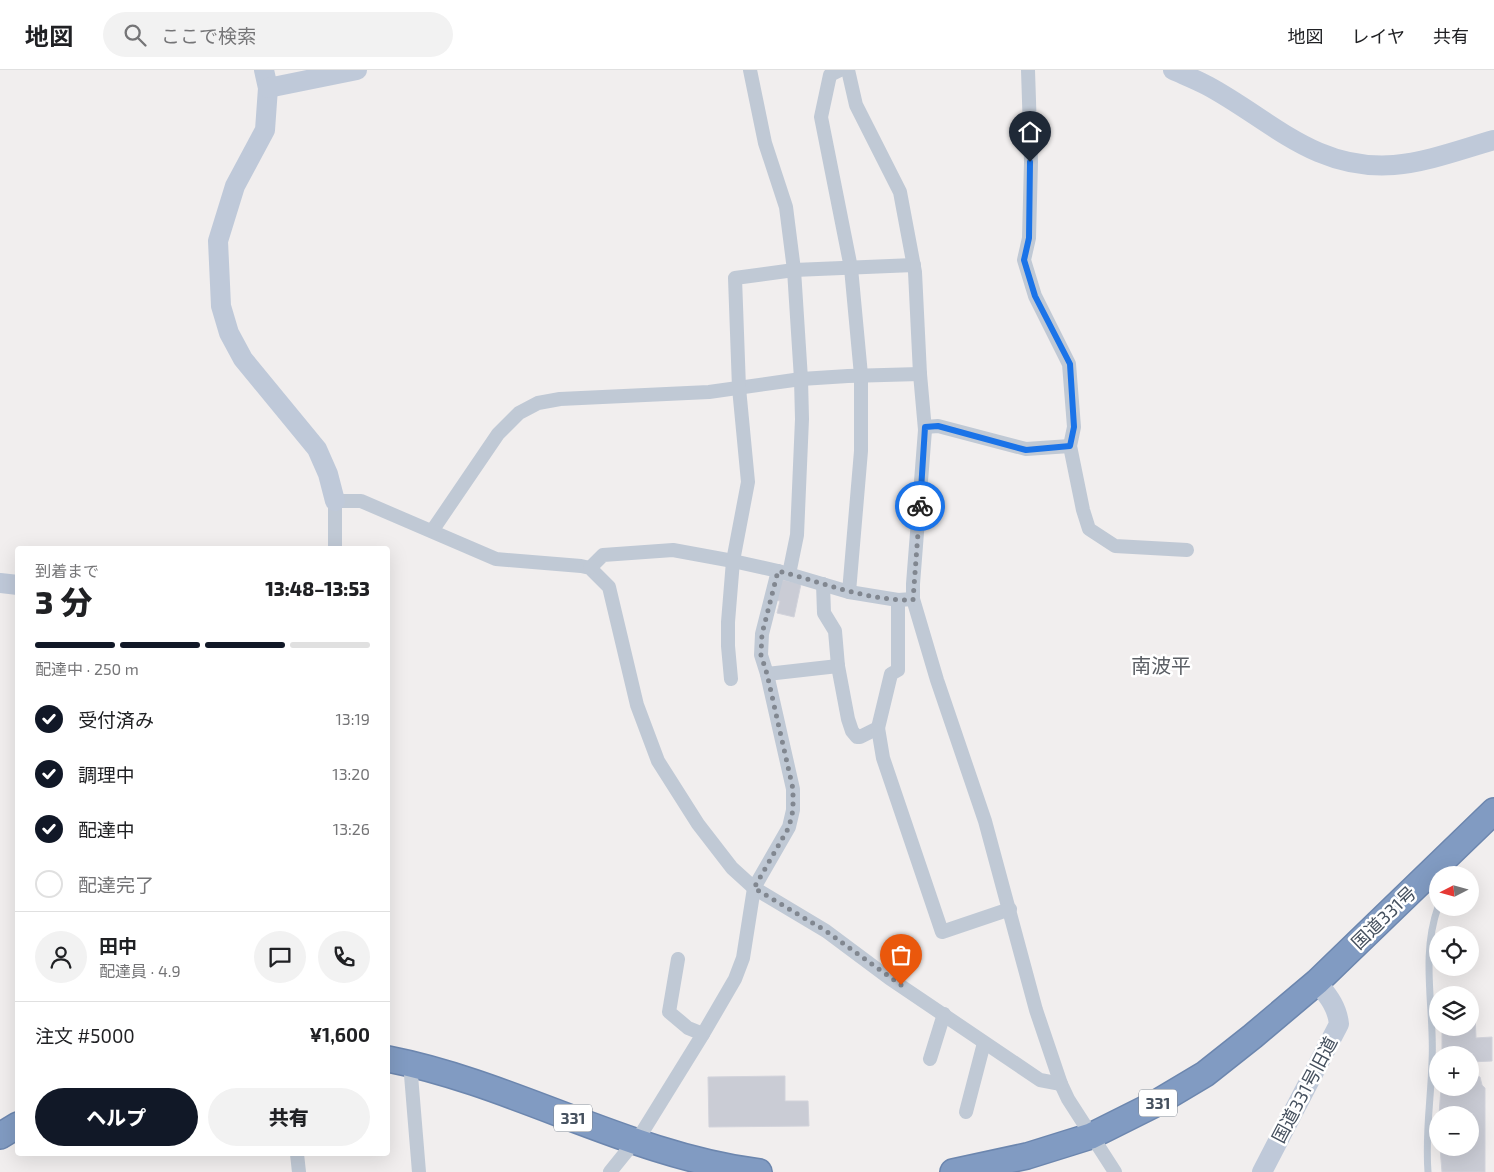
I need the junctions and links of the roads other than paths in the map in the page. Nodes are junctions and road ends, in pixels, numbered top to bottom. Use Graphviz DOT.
graph roads {
  1 [pos="357,70"];
  2 [pos="750,70"];
  3 [pos="840,70"];
  4 [pos="848,70"];
  5 [pos="1028,70"];
  6 [pos="1173,70"];
  7 [pos="266,79"];
  8 [pos="1494,140"];
  9 [pos="914,265"];
  10 [pos="851,268"];
  11 [pos="794,270"];
  12 [pos="920,374"];
  13 [pos="861,375"];
  14 [pos="801,379"];
  15 [pos="739,388"];
  16 [pos="925,427"];
  17 [pos="1070,446"];
  18 [pos="335,501"];
  19 [pos="432,531"];
  20 [pos="334,546"];
  21 [pos="1187,550"];
  22 [pos="734,561"];
  23 [pos="590,568"];
  24 [pos="783,572"];
  25 [pos="0,583"];
  26 [pos="823,584"];
  27 [pos="15,586"];
  28 [pos="849,592"];
  29 [pos="898,600"];
  30 [pos="913,600"];
  31 [pos="838,666"];
  32 [pos="767,674"];
  33 [pos="731,679"];
  34 [pos="878,728"];
  35 [pos="1494,811"];
  36 [pos="1425,879"];
  37 [pos="1429,885"];
  38 [pos="754,888"];
  39 [pos="1010,909"];
  40 [pos="1435,916"];
  41 [pos="678,958"];
  42 [pos="1317,982"];
  43 [pos="944,1014"];
  44 [pos="703,1034"];
  45 [pos="984,1043"];
  46 [pos="930,1059"];
  47 [pos="399,1061"];
  48 [pos="1061,1084"];
  49 [pos="966,1112"];
  50 [pos="15,1127"];
  51 [pos="0,1136"];
  52 [pos="1091,1136"];
  53 [pos="635,1142"];
  54 [pos="297,1156"];
  55 [pos="299,1172"];
  56 [pos="419,1172"];
  57 [pos="610,1172"];
  58 [pos="759,1172"];
  59 [pos="953,1172"];
  60 [pos="1115,1172"];
  61 [pos="1262,1172"];
  62 [pos="1428,1172"];
  1 -- 7 [label="street"];
  2 -- 11 [label="street"];
  3 -- 10 [label="street"];
  4 -- 9 [label="street"];
  5 -- 17 [label="street"];
  6 -- 8 [label="street"];
  7 -- 18 [label="street"];
  9 -- 10 [label="street"];
  9 -- 12 [label="street"];
  10 -- 11 [label="street"];
  10 -- 13 [label="street"];
  11 -- 14 [label="street"];
  11 -- 15 [label="street"];
  12 -- 13 [label="street"];
  12 -- 16 [label="street"];
  13 -- 14 [label="street"];
  13 -- 28 [label="street"];
  14 -- 15 [label="street"];
  14 -- 24 [label="street"];
  15 -- 19 [label="street"];
  15 -- 22 [label="street"];
  16 -- 17 [label="street"];
  16 -- 30 [label="street"];
  17 -- 21 [label="street"];
  18 -- 19 [label="street"];
  18 -- 20 [label="street"];
  19 -- 23 [label="street"];
  22 -- 23 [label="street"];
  22 -- 24 [label="street"];
  22 -- 33 [label="street"];
  23 -- 38 [label="street"];
  24 -- 26 [label="street"];
  24 -- 32 [label="street"];
  25 -- 27 [label="street"];
  26 -- 28 [label="street"];
  26 -- 31 [label="street"];
  28 -- 29 [label="street"];
  29 -- 30 [label="street"];
  29 -- 34 [label="street"];
  30 -- 39 [label="street"];
  31 -- 32 [label="street"];
  31 -- 34 [label="street"];
  32 -- 38 [label="street"];
  34 -- 39 [label="street"];
  35 -- 36 [label="highway, 国道331号 / 331"];
  36 -- 37 [label="lane"];
  36 -- 42 [label="highway, 国道331号 / 331"];
  38 -- 43 [label="street"];
  38 -- 44 [label="street"];
  39 -- 48 [label="street"];
  40 -- 62 [label="lane"];
  41 -- 44 [label="street"];
  42 -- 52 [label="highway, 331"];
  42 -- 61 [label="street, 国道331号旧道"];
  43 -- 45 [label="street"];
  43 -- 46 [label="street"];
  44 -- 53 [label="street"];
  45 -- 48 [label="street"];
  45 -- 49 [label="street"];
  47 -- 53 [label="highway, 331"];
  47 -- 56 [label="street"];
  48 -- 52 [label="street"];
  50 -- 51 [label="highway"];
  52 -- 59 [label="highway, 331"];
  52 -- 60 [label="street"];
  53 -- 57 [label="street"];
  53 -- 58 [label="highway, 331"];
  54 -- 55 [label="street"];
}
